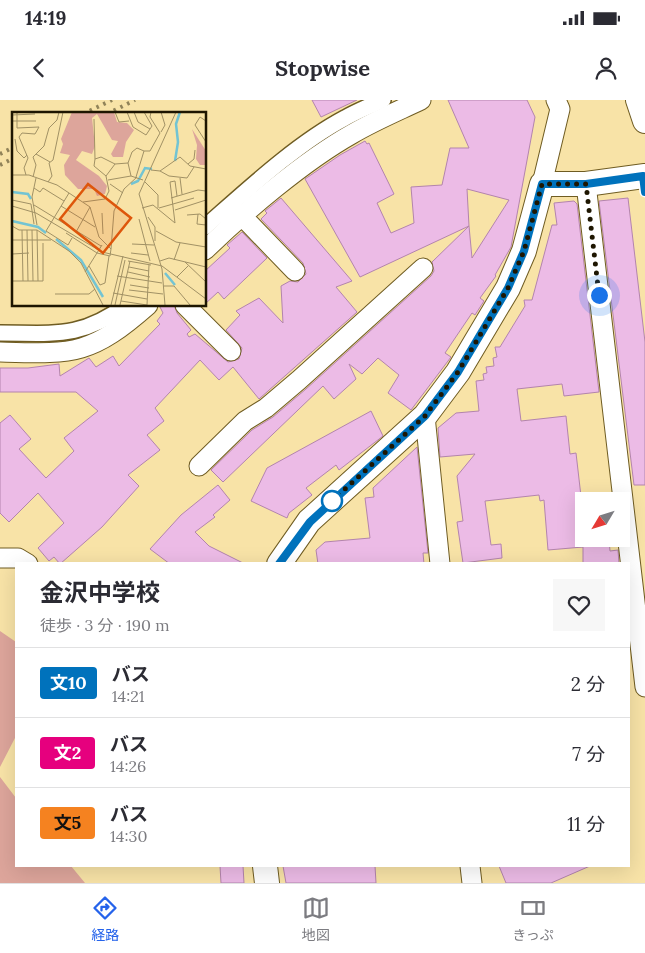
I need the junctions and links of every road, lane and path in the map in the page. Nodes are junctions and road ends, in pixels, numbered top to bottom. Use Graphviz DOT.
graph roads {
  1 [pos="383,100"];
  2 [pos="421,100"];
  3 [pos="556,100"];
  4 [pos="638,100"];
  5 [pos="645,121"];
  6 [pos="644,182"];
  7 [pos="542,184"];
  8 [pos="586,184"];
  9 [pos="243,217"];
  10 [pos="206,227"];
  11 [pos="206,249"];
  12 [pos="423,268"];
  13 [pos="295,271"];
  14 [pos="125,306"];
  15 [pos="147,306"];
  16 [pos="186,306"];
  17 [pos="0,333"];
  18 [pos="232,350"];
  19 [pos="0,352"];
  20 [pos="425,416"];
  21 [pos="199,466"];
  22 [pos="0,558"];
  23 [pos="25,562"];
  24 [pos="280,562"];
  25 [pos="440,562"];
  26 [pos="636,603"];
  27 [pos="645,687"];
  28 [pos="265,867"];
  29 [pos="470,867"];
  30 [pos="268,883"];
  31 [pos="472,883"];
  1 -- 10 [label="street"];
  2 -- 9 [label="street"];
  3 -- 7 [label="street"];
  4 -- 5 [label="street"];
  6 -- 8 [label="street"];
  7 -- 8 [label="street"];
  7 -- 20 [label="street"];
  8 -- 26 [label="street"];
  9 -- 11 [label="street"];
  9 -- 13 [label="street"];
  12 -- 21 [label="street"];
  14 -- 17 [label="street"];
  15 -- 19 [label="street"];
  16 -- 18 [label="street"];
  20 -- 24 [label="street"];
  20 -- 25 [label="street"];
  22 -- 23 [label="street"];
  26 -- 27 [label="street"];
  28 -- 30 [label="street"];
  29 -- 31 [label="street"];
}
